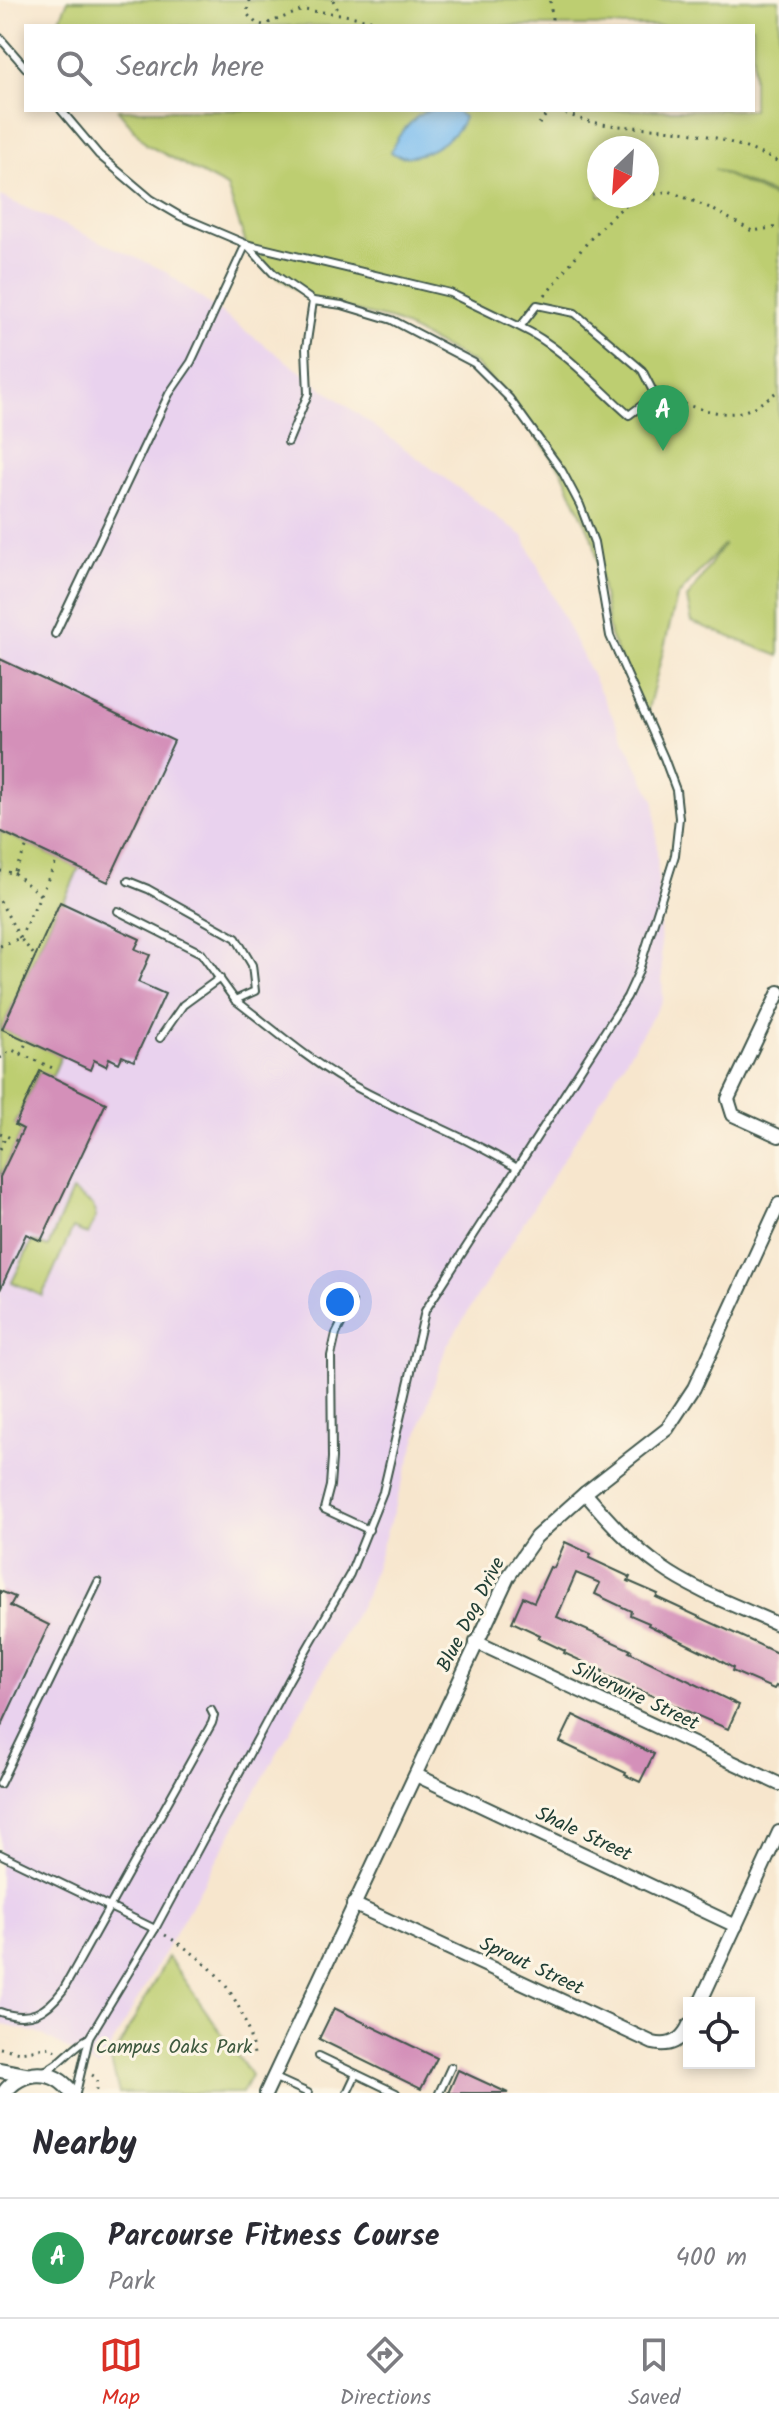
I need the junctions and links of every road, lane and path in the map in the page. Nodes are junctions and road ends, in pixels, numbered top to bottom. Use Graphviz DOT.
graph roads {
  1 [pos="249,0"];
  2 [pos="333,0"];
  3 [pos="550,0"];
  4 [pos="340,14"];
  5 [pos="260,24"];
  6 [pos="266,24"];
  7 [pos="388,24"];
  8 [pos="549,24"];
  9 [pos="0,38"];
  10 [pos="24,66"];
  11 [pos="63,112"];
  12 [pos="563,112"];
  13 [pos="545,116"];
  14 [pos="539,124"];
  15 [pos="779,162"];
  16 [pos="659,193"];
  17 [pos="624,208"];
  18 [pos="779,227"];
  19 [pos="246,244"];
  20 [pos="313,301"];
  21 [pos="537,305"];
  22 [pos="520,327"];
  23 [pos="779,390"];
  24 [pos="659,403"];
  25 [pos="288,442"];
  26 [pos="55,634"];
  27 [pos="28,844"];
  28 [pos="58,858"];
  29 [pos="0,871"];
  30 [pos="14,873"];
  31 [pos="128,881"];
  32 [pos="40,895"];
  33 [pos="0,901"];
  34 [pos="118,911"];
  35 [pos="20,938"];
  36 [pos="0,946"];
  37 [pos="35,956"];
  38 [pos="220,978"];
  39 [pos="779,992"];
  40 [pos="235,1000"];
  41 [pos="160,1038"];
  42 [pos="27,1041"];
  43 [pos="21,1054"];
  44 [pos="0,1058"];
  45 [pos="55,1069"];
  46 [pos="0,1133"];
  47 [pos="6,1136"];
  48 [pos="779,1136"];
  49 [pos="17,1141"];
  50 [pos="0,1149"];
  51 [pos="517,1168"];
  52 [pos="779,1204"];
  53 [pos="352,1302"];
  54 [pos="585,1493"];
  55 [pos="369,1530"];
  56 [pos="98,1582"];
  57 [pos="779,1625"];
  58 [pos="476,1642"];
  59 [pos="211,1710"];
  60 [pos="416,1775"];
  61 [pos="0,1784"];
  62 [pos="779,1784"];
  63 [pos="779,1832"];
  64 [pos="0,1854"];
  65 [pos="353,1904"];
  66 [pos="110,1906"];
  67 [pos="736,1926"];
  68 [pos="155,1929"];
  69 [pos="703,1997"];
  70 [pos="0,2012"];
  71 [pos="683,2036"];
  72 [pos="89,2038"];
  73 [pos="0,2048"];
  74 [pos="58,2052"];
  75 [pos="319,2056"];
  76 [pos="255,2059"];
  77 [pos="451,2067"];
  78 [pos="0,2070"];
  79 [pos="32,2074"];
  80 [pos="356,2074"];
  81 [pos="273,2077"];
  82 [pos="97,2078"];
  83 [pos="4,2093"];
  84 [pos="74,2093"];
  85 [pos="97,2093"];
  86 [pos="266,2093"];
  87 [pos="308,2093"];
  88 [pos="347,2093"];
  89 [pos="395,2093"];
  90 [pos="439,2093"];
  1 -- 5 [label="path"];
  2 -- 4 [label="path"];
  3 -- 8 [label="path"];
  4 -- 6 [label="path"];
  4 -- 7 [label="path"];
  9 -- 10 [label="lane"];
  11 -- 19 [label="lane"];
  12 -- 15 [label="path"];
  13 -- 14 [label="path"];
  16 -- 18 [label="path"];
  17 -- 21 [label="path"];
  19 -- 20 [label="lane"];
  19 -- 22 [label="lane"];
  19 -- 26 [label="lane"];
  20 -- 25 [label="lane"];
  20 -- 51 [label="lane"];
  21 -- 22 [label="lane"];
  21 -- 24 [label="lane"];
  22 -- 24 [label="lane"];
  23 -- 24 [label="path"];
  27 -- 30 [label="path"];
  28 -- 32 [label="path"];
  29 -- 30 [label="path"];
  30 -- 32 [label="path"];
  31 -- 40 [label="lane"];
  32 -- 35 [label="path"];
  33 -- 35 [label="path"];
  34 -- 38 [label="lane"];
  35 -- 36 [label="path"];
  35 -- 37 [label="path"];
  38 -- 40 [label="lane"];
  38 -- 41 [label="lane"];
  39 -- 48 [label="street"];
  40 -- 51 [label="lane"];
  42 -- 43 [label="path"];
  43 -- 44 [label="path"];
  43 -- 45 [label="path"];
  46 -- 47 [label="path"];
  47 -- 49 [label="path"];
  47 -- 50 [label="path"];
  51 -- 55 [label="lane"];
  52 -- 54 [label="street, Blue Dog Drive"];
  53 -- 55 [label="lane"];
  54 -- 57 [label="street"];
  54 -- 58 [label="street, Blue Dog Drive"];
  55 -- 68 [label="lane"];
  56 -- 61 [label="lane"];
  58 -- 60 [label="street, Blue Dog Drive"];
  58 -- 62 [label="street, Silverwire Street"];
  59 -- 66 [label="lane"];
  60 -- 65 [label="street, Blue Dog Drive"];
  60 -- 67 [label="street, Shale Street"];
  63 -- 67 [label="street"];
  64 -- 66 [label="lane"];
  65 -- 71 [label="street, Sprout Street"];
  65 -- 81 [label="street, Blue Dog Drive"];
  66 -- 68 [label="lane"];
  66 -- 70 [label="lane"];
  67 -- 69 [label="street"];
  68 -- 72 [label="lane"];
  68 -- 76 [label="path"];
  72 -- 79 [label="lane"];
  72 -- 84 [label="lane"];
  73 -- 74 [label="path"];
  75 -- 80 [label="lane"];
  77 -- 90 [label="lane"];
  78 -- 79 [label="street"];
  79 -- 83 [label="street"];
  79 -- 84 [label="street"];
  80 -- 88 [label="lane"];
  80 -- 89 [label="lane"];
  81 -- 86 [label="street, Blue Dog Drive"];
  81 -- 87 [label="lane"];
  82 -- 85 [label="path"];
}
